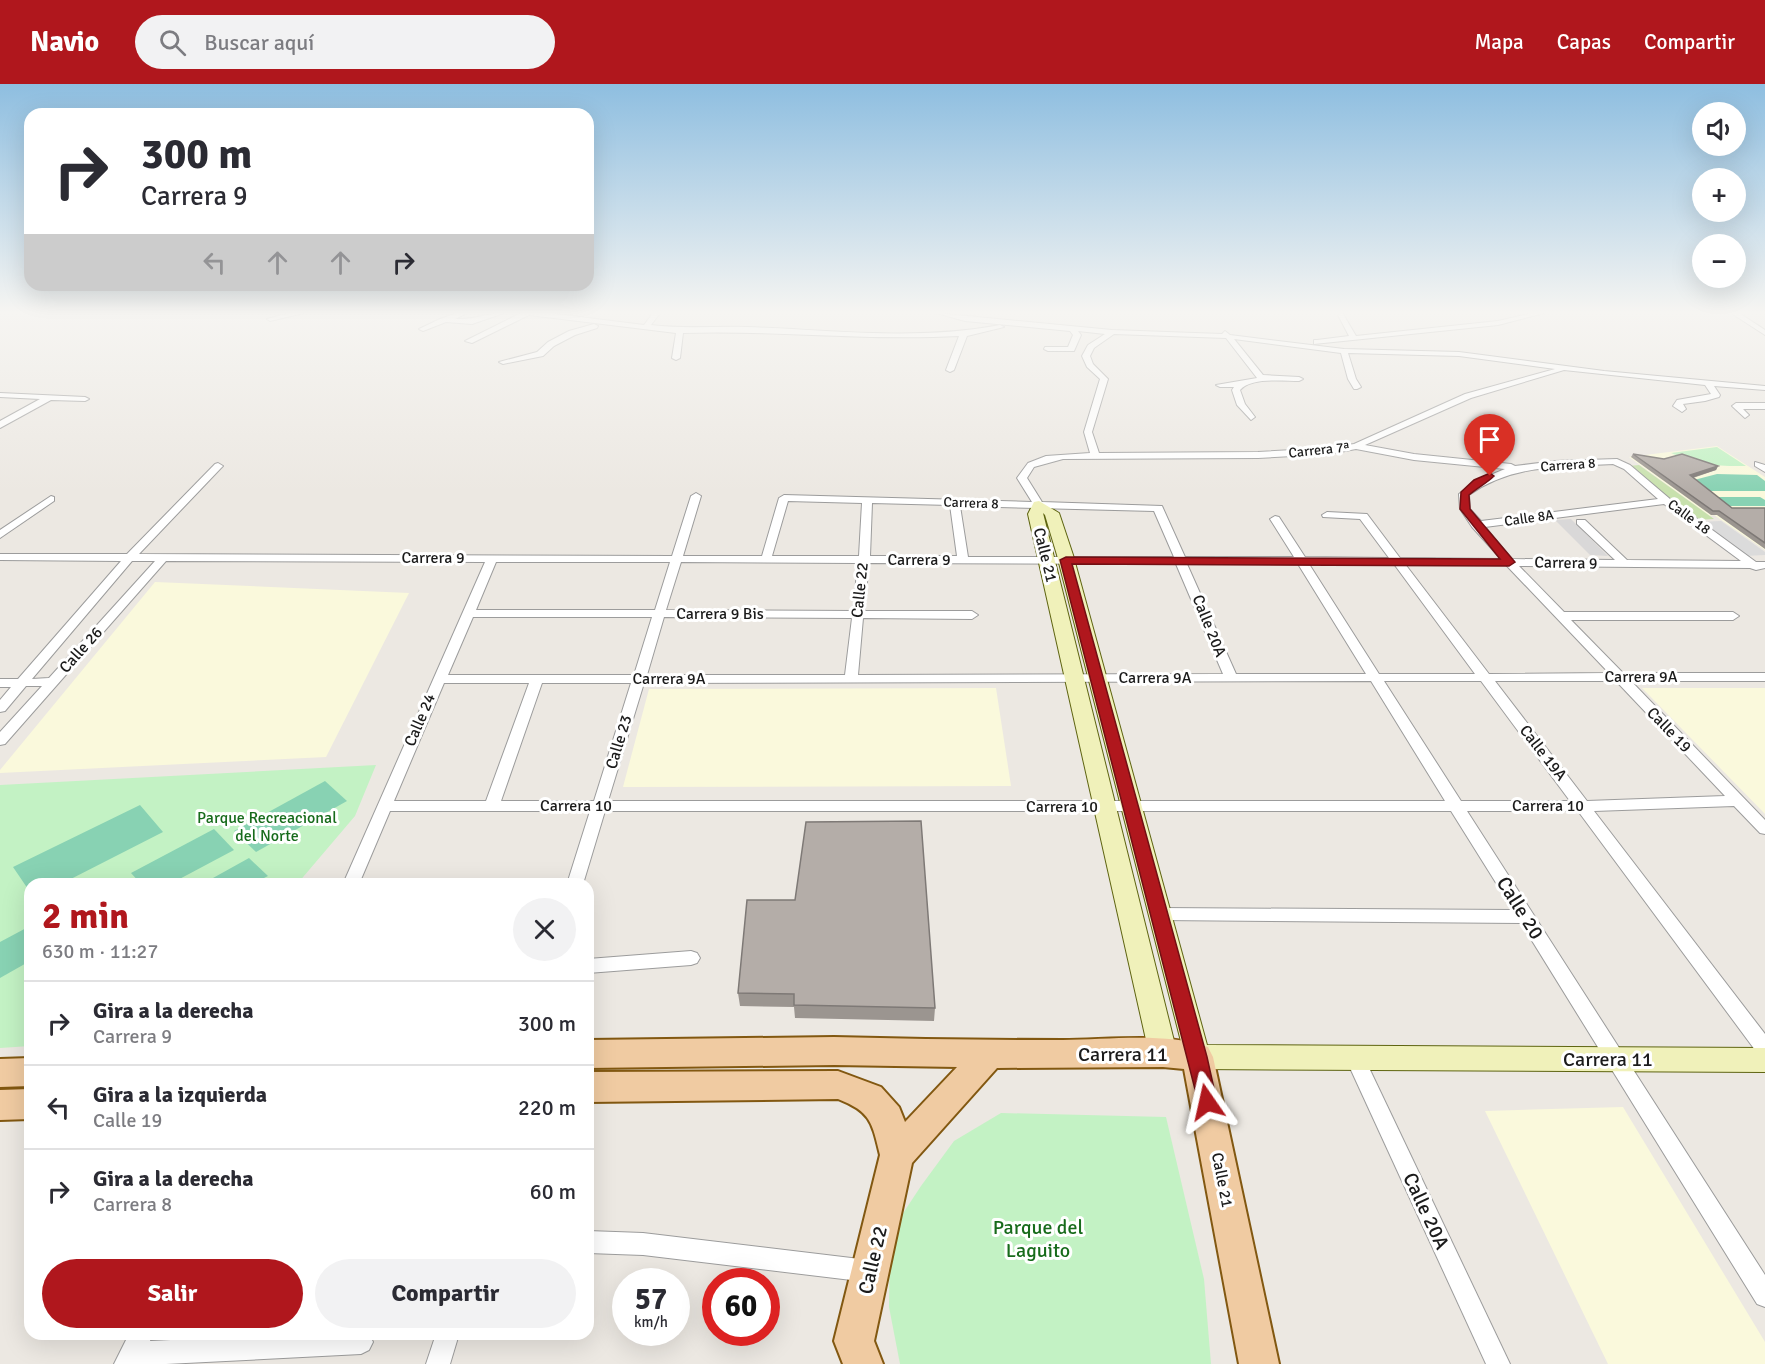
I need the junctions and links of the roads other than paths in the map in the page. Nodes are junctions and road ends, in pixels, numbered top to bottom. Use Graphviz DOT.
graph roads {
  1 [pos="1098,373"];
  2 [pos="1257,373"];
  3 [pos="1350,373"];
  4 [pos="1552,373"];
  5 [pos="1606,373"];
  6 [pos="1262,378"];
  7 [pos="1299,379"];
  8 [pos="1707,382"];
  9 [pos="1241,384"];
  10 [pos="1220,385"];
  11 [pos="1357,387"];
  12 [pos="1765,388"];
  13 [pos="0,395"];
  14 [pos="50,397"];
  15 [pos="85,399"];
  16 [pos="1765,405"];
  17 [pos="1682,409"];
  18 [pos="1745,415"];
  19 [pos="1251,417"];
  20 [pos="0,425"];
  21 [pos="1356,446"];
  22 [pos="1095,455"];
  23 [pos="1614,461"];
  24 [pos="218,465"];
  25 [pos="1522,468"];
  26 [pos="696,496"];
  27 [pos="51,499"];
  28 [pos="867,500"];
  29 [pos="1666,501"];
  30 [pos="955,503"];
  31 [pos="1040,505"];
  32 [pos="1158,508"];
  33 [pos="1327,515"];
  34 [pos="1275,519"];
  35 [pos="1581,522"];
  36 [pos="1476,525"];
  37 [pos="0,535"];
  38 [pos="0,557"];
  39 [pos="492,558"];
  40 [pos="676,558"];
  41 [pos="128,559"];
  42 [pos="162,559"];
  43 [pos="766,559"];
  44 [pos="864,559"];
  45 [pos="963,560"];
  46 [pos="1047,560"];
  47 [pos="1066,560"];
  48 [pos="1183,561"];
  49 [pos="1301,561"];
  50 [pos="1398,561"];
  51 [pos="1509,562"];
  52 [pos="1625,564"];
  53 [pos="1760,565"];
  54 [pos="1765,574"];
  55 [pos="469,613"];
  56 [pos="659,614"];
  57 [pos="858,614"];
  58 [pos="972,615"];
  59 [pos="1560,616"];
  60 [pos="1733,616"];
  61 [pos="1485,677"];
  62 [pos="1618,677"];
  63 [pos="1765,677"];
  64 [pos="1086,678"];
  65 [pos="1231,678"];
  66 [pos="1375,678"];
  67 [pos="438,679"];
  68 [pos="537,679"];
  69 [pos="639,679"];
  70 [pos="851,679"];
  71 [pos="53,682"];
  72 [pos="0,683"];
  73 [pos="22,683"];
  74 [pos="0,708"];
  75 [pos="0,741"];
  76 [pos="1739,801"];
  77 [pos="386,806"];
  78 [pos="492,806"];
  79 [pos="599,806"];
  80 [pos="1456,806"];
  81 [pos="1584,806"];
  82 [pos="1105,807"];
  83 [pos="1131,807"];
  84 [pos="1765,828"];
  85 [pos="354,878"];
  86 [pos="577,878"];
  87 [pos="1160,914"];
  88 [pos="1526,917"];
  89 [pos="691,958"];
  90 [pos="594,966"];
  91 [pos="1765,1048"];
  92 [pos="1163,1053"];
  93 [pos="594,1054"];
  94 [pos="989,1054"];
  95 [pos="1197,1057"];
  96 [pos="1354,1057"];
  97 [pos="1615,1059"];
  98 [pos="1765,1059"];
  99 [pos="24,1072"];
  100 [pos="0,1073"];
  101 [pos="594,1087"];
  102 [pos="24,1104"];
  103 [pos="0,1105"];
  104 [pos="897,1155"];
  105 [pos="594,1242"];
  106 [pos="870,1272"];
  107 [pos="1765,1296"];
  108 [pos="251,1340"];
  109 [pos="446,1340"];
  110 [pos="361,1341"];
  111 [pos="133,1350"];
  112 [pos="1252,1353"];
  113 [pos="854,1356"];
  114 [pos="438,1364"];
  115 [pos="1498,1364"];
  1 -- 22 [label="street"];
  2 -- 6 [label="street"];
  3 -- 11 [label="street"];
  4 -- 21 [label="street, Carrera 7ª"];
  5 -- 8 [label="street"];
  6 -- 7 [label="street"];
  6 -- 9 [label="street"];
  8 -- 12 [label="street"];
  8 -- 17 [label="street"];
  9 -- 10 [label="street"];
  9 -- 19 [label="street"];
  13 -- 14 [label="street"];
  14 -- 15 [label="street"];
  14 -- 20 [label="street"];
  16 -- 18 [label="street"];
  21 -- 22 [label="street, Carrera 7ª"];
  21 -- 25 [label="street, Carrera 8"];
  22 -- 31 [label="street, Carrera 7ª"];
  23 -- 25 [label="street, Carrera 8"];
  23 -- 29 [label="street, Calle 18"];
  24 -- 41 [label="street, Calle 26"];
  25 -- 36 [label="street, Carrera 8"];
  26 -- 40 [label="street, Calle 23"];
  27 -- 37 [label="street"];
  28 -- 30 [label="street, Carrera 8"];
  28 -- 43 [label="street, Carrera 8"];
  28 -- 44 [label="street, Calle 22"];
  29 -- 36 [label="street, Calle 8A"];
  29 -- 53 [label="street, Calle 18"];
  30 -- 31 [label="street, Carrera 8"];
  30 -- 45 [label="street"];
  31 -- 32 [label="street, Carrera 8"];
  31 -- 46 [label="street, Calle 21"];
  31 -- 47 [label="street, Calle 21"];
  32 -- 48 [label="street, Calle 20A"];
  33 -- 50 [label="street, Calle 19A"];
  34 -- 49 [label="street, Calle 20"];
  35 -- 52 [label="street"];
  36 -- 51 [label="street, Calle 19"];
  38 -- 41 [label="street, Carrera 9"];
  39 -- 40 [label="street, Carrera 9"];
  39 -- 42 [label="street, Carrera 9"];
  39 -- 55 [label="street, Calle 24"];
  40 -- 43 [label="street, Carrera 9"];
  40 -- 56 [label="street, Calle 23"];
  41 -- 42 [label="street, Carrera 9"];
  41 -- 73 [label="street, Calle 26"];
  42 -- 71 [label="street, Calle 26"];
  43 -- 44 [label="street, Carrera 9"];
  44 -- 45 [label="street, Carrera 9"];
  44 -- 57 [label="street, Calle 22"];
  45 -- 46 [label="street, Carrera 9"];
  46 -- 47 [label="street, Carrera 9"];
  46 -- 64 [label="street, Calle 21"];
  47 -- 48 [label="street, Carrera 9"];
  47 -- 64 [label="street, Calle 21"];
  48 -- 49 [label="street, Carrera 9"];
  48 -- 65 [label="street, Calle 20A"];
  49 -- 50 [label="street, Carrera 9"];
  49 -- 66 [label="street, Calle 20"];
  50 -- 51 [label="street, Carrera 9"];
  50 -- 61 [label="street, Calle 19A"];
  51 -- 52 [label="street, Carrera 9"];
  51 -- 59 [label="street, Calle 19"];
  52 -- 53 [label="street, Carrera 9"];
  53 -- 54 [label="street, Calle 18"];
  55 -- 56 [label="street, Carrera 9 Bis"];
  55 -- 67 [label="street, Calle 24"];
  56 -- 57 [label="street, Carrera 9 Bis"];
  56 -- 69 [label="street, Calle 23"];
  57 -- 58 [label="street, Carrera 9 Bis"];
  57 -- 70 [label="street, Calle 22"];
  59 -- 60 [label="street"];
  59 -- 62 [label="street, Calle 19"];
  61 -- 62 [label="street, Carrera 9A"];
  61 -- 66 [label="street, Carrera 9A"];
  61 -- 81 [label="street, Calle 19A"];
  62 -- 63 [label="street, Carrera 9A"];
  62 -- 76 [label="street, Calle 19"];
  64 -- 65 [label="street, Carrera 9A"];
  64 -- 70 [label="street, Carrera 9A"];
  64 -- 82 [label="street, Calle 21"];
  64 -- 83 [label="street, Calle 21"];
  65 -- 66 [label="street, Carrera 9A"];
  66 -- 80 [label="street, Calle 20"];
  67 -- 68 [label="street, Carrera 9A"];
  67 -- 77 [label="street, Calle 24"];
  68 -- 69 [label="street, Carrera 9A"];
  68 -- 78 [label="street"];
  69 -- 70 [label="street, Carrera 9A"];
  69 -- 79 [label="street, Calle 23"];
  71 -- 73 [label="street"];
  71 -- 75 [label="street, Calle 26"];
  72 -- 73 [label="street"];
  73 -- 74 [label="street, Calle 26"];
  76 -- 81 [label="street, Carrera 10"];
  76 -- 84 [label="street, Calle 19"];
  77 -- 78 [label="street, Carrera 10"];
  77 -- 85 [label="street, Calle 24"];
  78 -- 79 [label="street, Carrera 10"];
  79 -- 82 [label="street, Carrera 10"];
  79 -- 86 [label="street, Calle 23"];
  80 -- 81 [label="street, Carrera 10"];
  80 -- 83 [label="street, Carrera 10"];
  80 -- 88 [label="street, Calle 20"];
  81 -- 91 [label="street, Calle 19A"];
  82 -- 83 [label="street, Carrera 10"];
  82 -- 92 [label="street, Calle 21"];
  83 -- 87 [label="street, Calle 21"];
  87 -- 88 [label="street"];
  87 -- 95 [label="street, Calle 21"];
  88 -- 97 [label="street, Calle 20"];
  89 -- 90 [label="street"];
  92 -- 94 [label="main road, Carrera 11"];
  92 -- 95 [label="main road, Carrera 11"];
  93 -- 94 [label="main road, Carrera 11"];
  94 -- 104 [label="main road"];
  95 -- 96 [label="street, Carrera 11"];
  95 -- 112 [label="main road, Calle 21"];
  96 -- 97 [label="street, Carrera 11"];
  96 -- 115 [label="street, Calle 20A"];
  97 -- 98 [label="street, Carrera 11"];
  97 -- 107 [label="street, Calle 20"];
  99 -- 100 [label="main road"];
  101 -- 104 [label="main road"];
  102 -- 103 [label="main road"];
  104 -- 106 [label="main road, Calle 22"];
  105 -- 106 [label="street"];
  106 -- 113 [label="main road, Calle 22"];
  108 -- 110 [label="street"];
  108 -- 111 [label="street"];
  109 -- 114 [label="street"];
}
